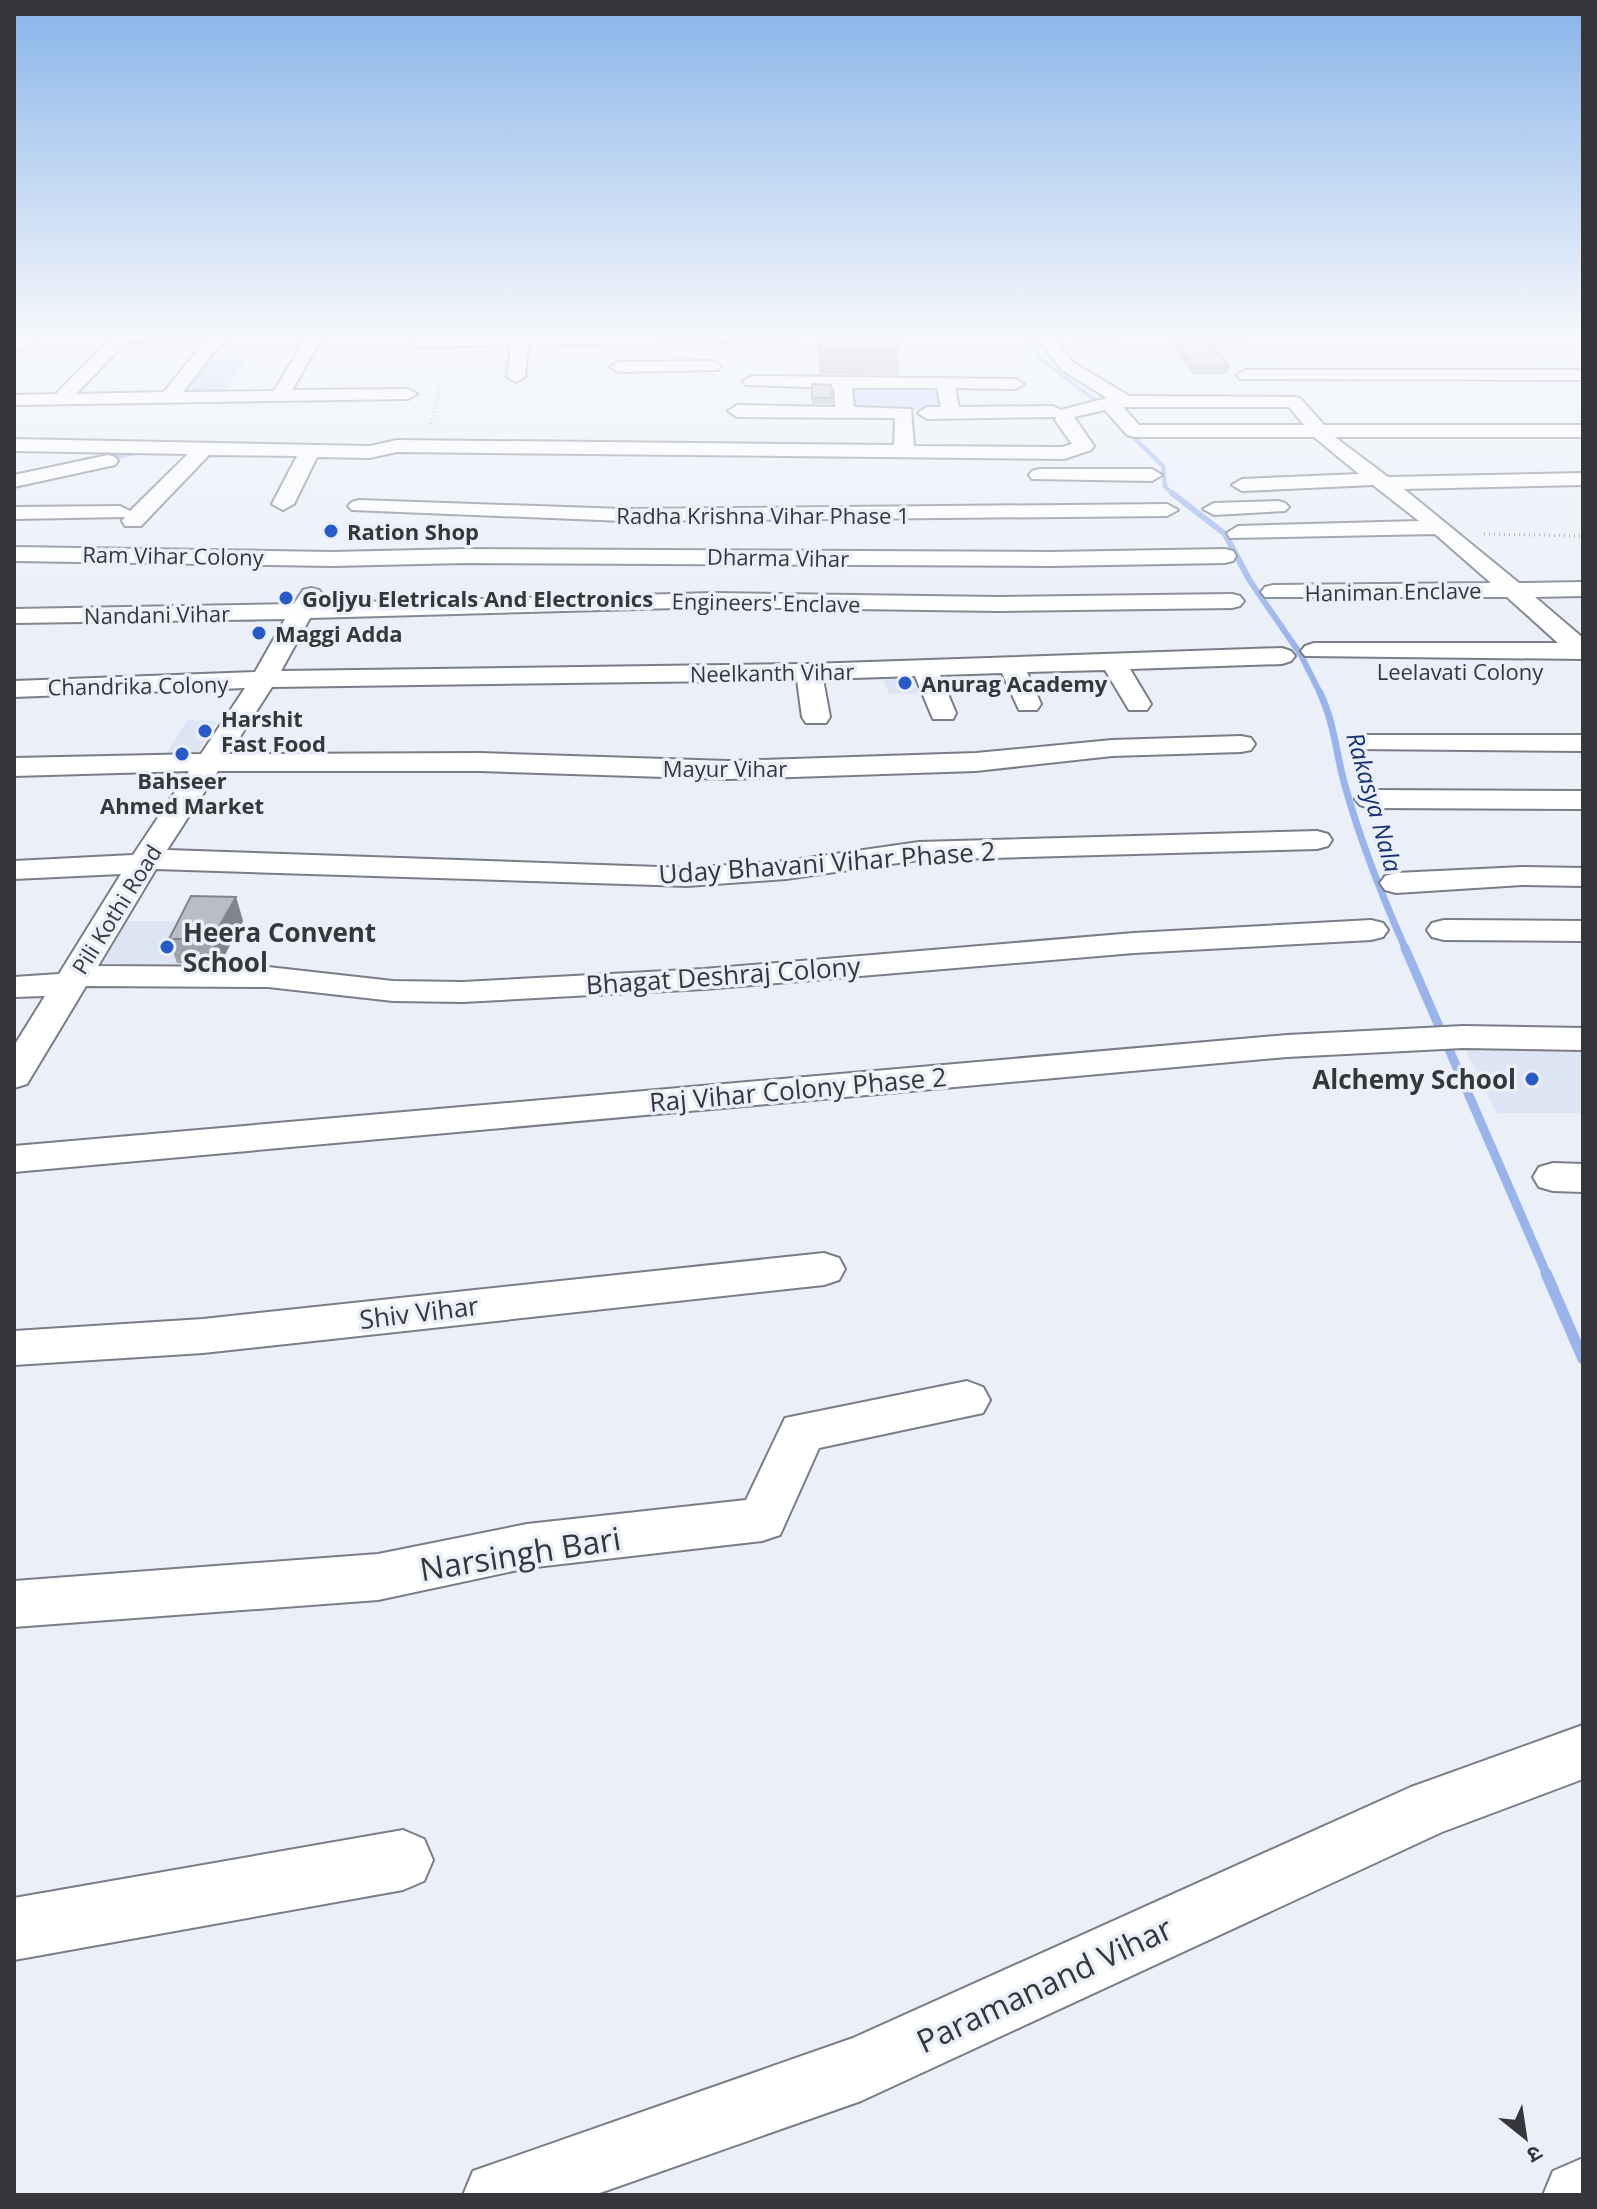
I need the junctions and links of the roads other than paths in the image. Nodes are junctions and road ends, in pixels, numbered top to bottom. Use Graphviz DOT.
graph roads {
  1 [pos="238,439"];
  2 [pos="374,439"];
  3 [pos="391,439"];
  4 [pos="441,439"];
  5 [pos="904,439"];
  6 [pos="1079,439"];
  7 [pos="1327,439"];
  8 [pos="14,445"];
  9 [pos="1583,446"];
  10 [pos="169,448"];
  11 [pos="205,448"];
  12 [pos="233,448"];
  13 [pos="578,448"];
  14 [pos="1337,448"];
  15 [pos="311,449"];
  16 [pos="1156,450"];
  17 [pos="904,451"];
  18 [pos="569,471"];
  19 [pos="1014,475"];
  20 [pos="1152,475"];
  21 [pos="1583,479"];
  22 [pos="14,481"];
  23 [pos="1242,485"];
  24 [pos="1381,488"];
  25 [pos="14,494"];
  26 [pos="47,497"];
  27 [pos="283,504"];
  28 [pos="359,506"];
  29 [pos="1304,506"];
  30 [pos="1214,509"];
  31 [pos="1167,510"];
  32 [pos="14,513"];
  33 [pos="1444,530"];
  34 [pos="1238,533"];
  35 [pos="97,554"];
  36 [pos="1225,556"];
  37 [pos="332,559"];
  38 [pos="20,563"];
  39 [pos="78,577"];
  40 [pos="1512,589"];
  41 [pos="1583,589"];
  42 [pos="1273,592"];
  43 [pos="1383,592"];
  44 [pos="1232,601"];
  45 [pos="301,611"];
  46 [pos="1398,613"];
  47 [pos="14,616"];
  48 [pos="1314,651"];
  49 [pos="1282,656"];
  50 [pos="1582,657"];
  51 [pos="1112,660"];
  52 [pos="1011,664"];
  53 [pos="924,667"];
  54 [pos="809,672"];
  55 [pos="1337,672"];
  56 [pos="262,682"];
  57 [pos="14,689"];
  58 [pos="1028,704"];
  59 [pos="1138,704"];
  60 [pos="943,713"];
  61 [pos="816,717"];
  62 [pos="1363,743"];
  63 [pos="1583,743"];
  64 [pos="1241,744"];
  65 [pos="209,764"];
  66 [pos="14,767"];
  67 [pos="1370,799"];
  68 [pos="1583,800"];
  69 [pos="1317,840"];
  70 [pos="145,861"];
  71 [pos="14,870"];
  72 [pos="1583,877"];
  73 [pos="1396,883"];
  74 [pos="1371,930"];
  75 [pos="1444,930"];
  76 [pos="1583,931"];
  77 [pos="72,980"];
  78 [pos="14,987"];
  79 [pos="1583,1039"];
  80 [pos="14,1076"];
  81 [pos="14,1159"];
  82 [pos="824,1269"];
  83 [pos="14,1348"];
  84 [pos="967,1400"];
  85 [pos="14,1604"];
  86 [pos="1583,1752"];
  87 [pos="403,1860"];
  88 [pos="14,1929"];
  89 [pos="1583,2192"];
  90 [pos="497,2195"];
  91 [pos="1577,2195"];
  1 -- 12 [label="street"];
  2 -- 15 [label="street"];
  3 -- 28 [label="street, Pili Kothi Road"];
  4 -- 13 [label="street"];
  5 -- 17 [label="street"];
  6 -- 17 [label="street"];
  7 -- 14 [label="street"];
  8 -- 10 [label="street"];
  9 -- 14 [label="street"];
  10 -- 11 [label="street"];
  10 -- 22 [label="street"];
  11 -- 12 [label="street"];
  11 -- 32 [label="street"];
  12 -- 15 [label="street"];
  13 -- 17 [label="street"];
  13 -- 18 [label="street"];
  14 -- 16 [label="street"];
  14 -- 24 [label="street"];
  15 -- 27 [label="street"];
  19 -- 20 [label="street"];
  21 -- 24 [label="street"];
  23 -- 24 [label="street"];
  24 -- 33 [label="street"];
  25 -- 26 [label="street"];
  28 -- 31 [label="street, Radha Krishna Vihar Phase 1"];
  28 -- 37 [label="street, Pili Kothi Road"];
  29 -- 30 [label="street"];
  33 -- 34 [label="street"];
  33 -- 40 [label="street"];
  35 -- 37 [label="street, Ram Vihar Colony"];
  35 -- 38 [label="street, Ram Vihar Colony"];
  35 -- 39 [label="street"];
  36 -- 37 [label="street, Dharma Vihar"];
  37 -- 45 [label="street, Pili Kothi Road"];
  40 -- 41 [label="street, Haniman Enclave"];
  40 -- 43 [label="street, Haniman Enclave"];
  40 -- 50 [label="street"];
  42 -- 43 [label="street, Haniman Enclave"];
  43 -- 46 [label="street"];
  44 -- 45 [label="street, Engineers' Enclave"];
  45 -- 47 [label="street, Nandani Vihar"];
  45 -- 56 [label="street, Pili Kothi Road"];
  48 -- 50 [label="street"];
  49 -- 51 [label="street, Neelkanth Vihar"];
  50 -- 55 [label="street, Leelavati Colony"];
  51 -- 52 [label="street, Neelkanth Vihar"];
  51 -- 59 [label="street"];
  52 -- 53 [label="street, Neelkanth Vihar"];
  52 -- 58 [label="street"];
  53 -- 54 [label="street, Neelkanth Vihar"];
  53 -- 60 [label="street"];
  54 -- 56 [label="street, Neelkanth Vihar"];
  54 -- 61 [label="street"];
  56 -- 57 [label="street, Chandrika Colony"];
  56 -- 65 [label="street, Pili Kothi Road"];
  62 -- 63 [label="street"];
  64 -- 65 [label="street, Mayur Vihar"];
  65 -- 66 [label="street, Mayur Vihar"];
  65 -- 70 [label="street, Pili Kothi Road"];
  67 -- 68 [label="street"];
  69 -- 70 [label="street, Uday Bhavani Vihar Phase 2"];
  70 -- 71 [label="street, Uday Bhavani Vihar Phase 2"];
  70 -- 77 [label="street, Pili Kothi Road"];
  72 -- 73 [label="street"];
  74 -- 77 [label="street, Bhagat Deshraj Colony"];
  75 -- 76 [label="street"];
  77 -- 78 [label="street, Bhagat Deshraj Colony"];
  77 -- 80 [label="street, Pili Kothi Road"];
  79 -- 81 [label="street, Raj Vihar Colony Phase 2"];
  82 -- 83 [label="street, Shiv Vihar"];
  84 -- 85 [label="street, Narsingh Bari"];
  86 -- 90 [label="street, Paramanand Vihar"];
  87 -- 88 [label="street"];
  89 -- 91 [label="street"];
}
